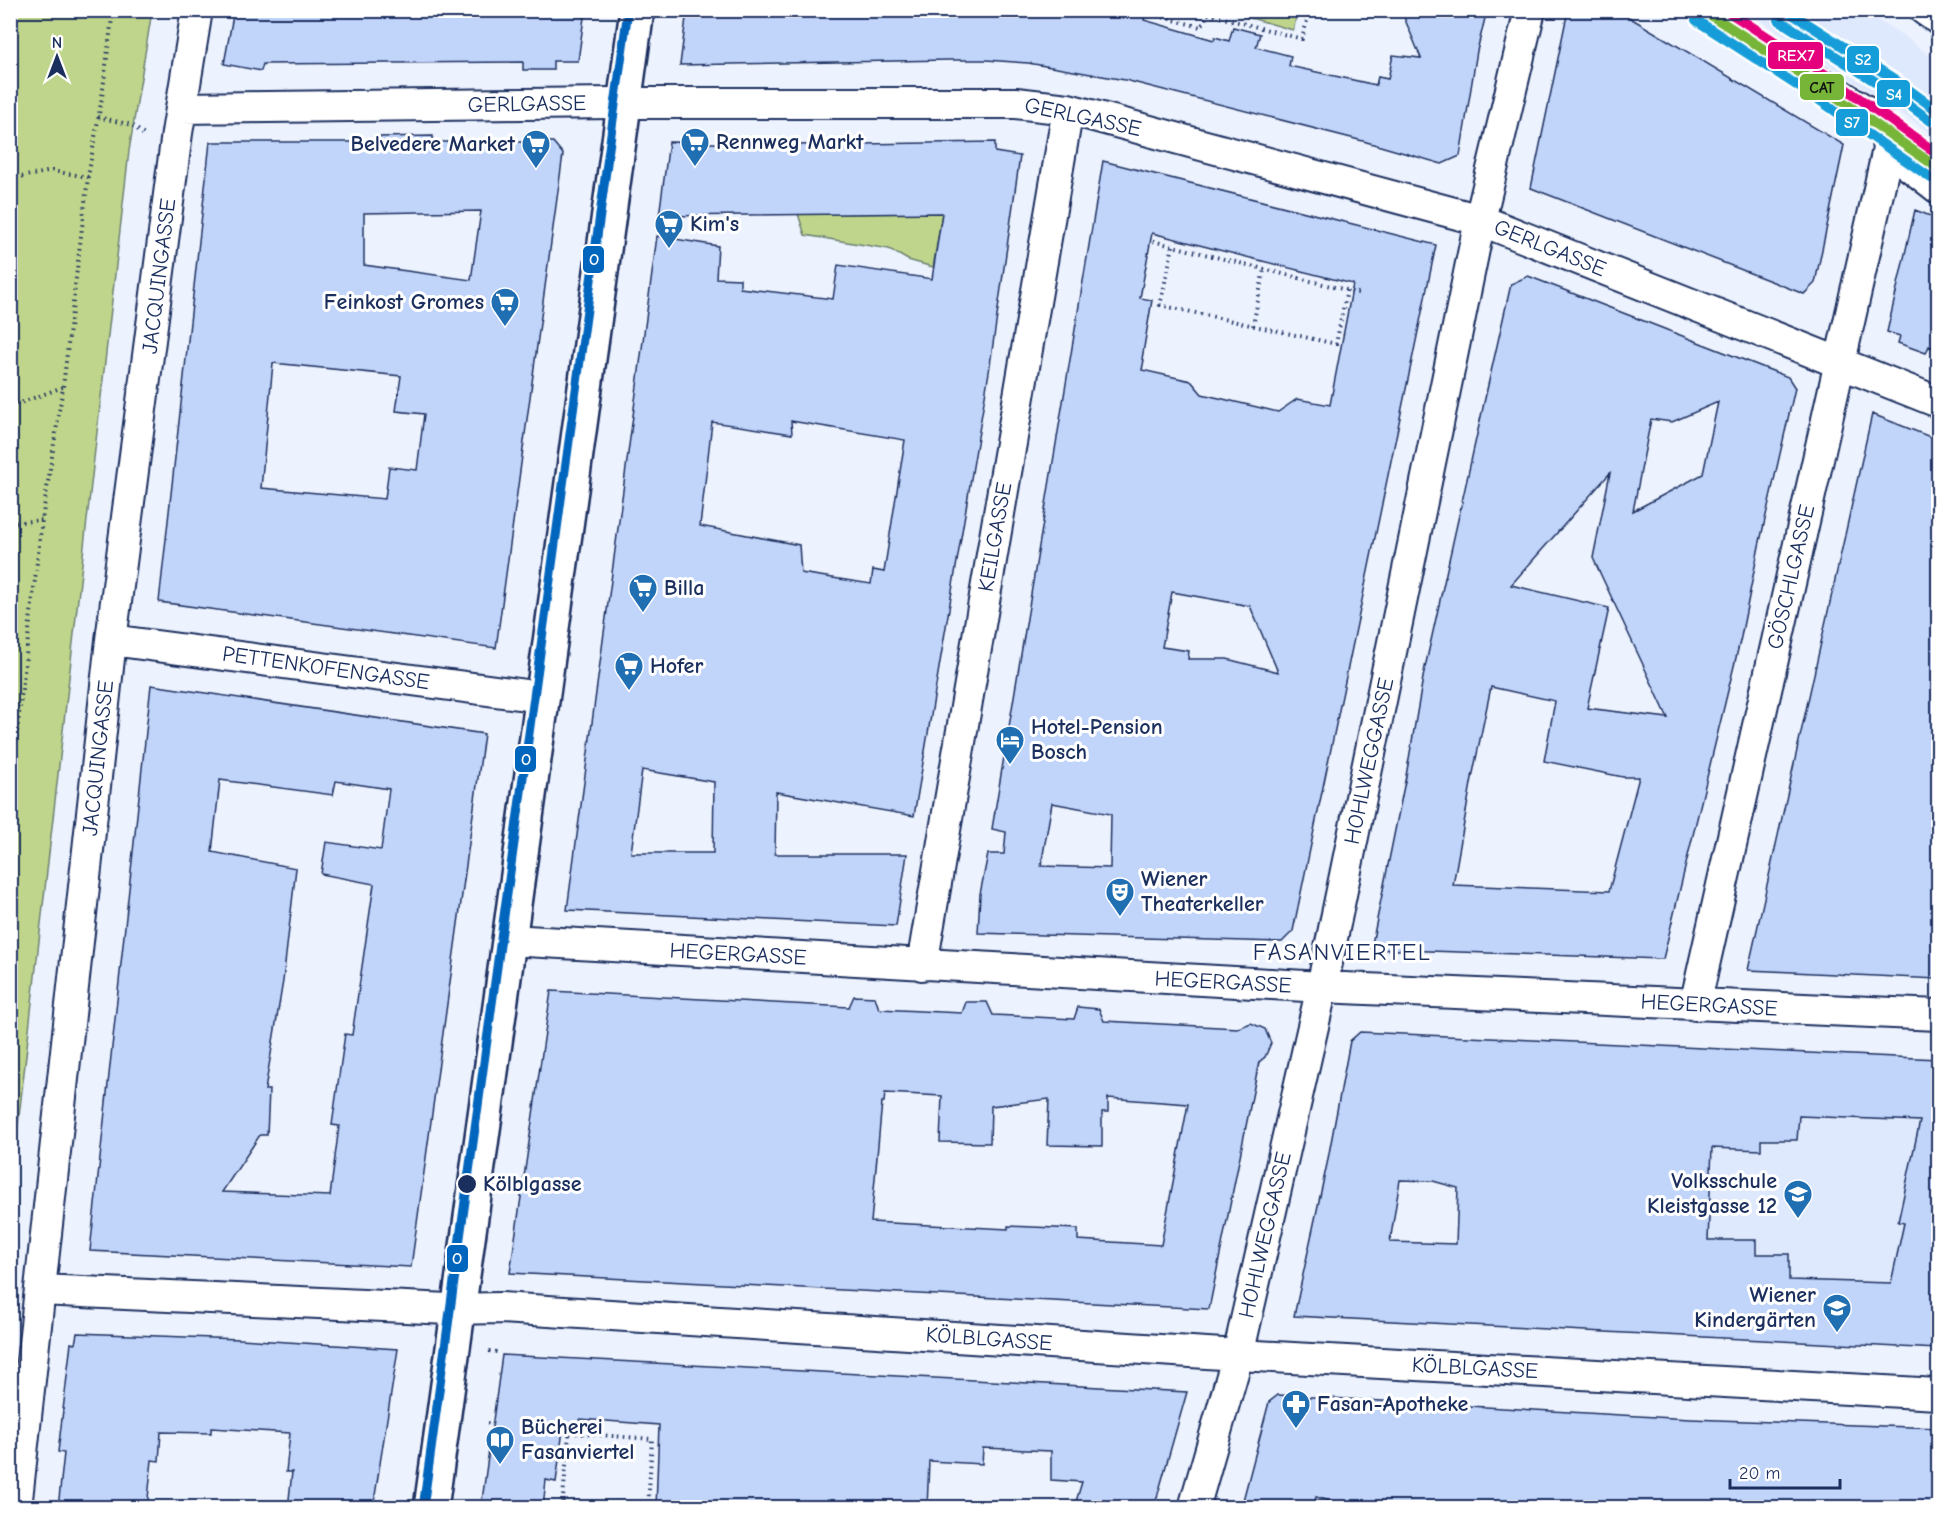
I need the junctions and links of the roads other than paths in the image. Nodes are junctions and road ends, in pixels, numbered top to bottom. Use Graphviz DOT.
graph roads {
  1 [pos="197,10"];
  2 [pos="637,10"];
  3 [pos="1530,10"];
  4 [pos="1704,10"];
  5 [pos="1925,10"];
  6 [pos="1938,19"];
  7 [pos="624,103"];
  8 [pos="181,108"];
  9 [pos="1068,110"];
  10 [pos="1888,148"];
  11 [pos="1938,188"];
  12 [pos="1479,220"];
  13 [pos="1840,362"];
  14 [pos="1938,402"];
  15 [pos="111,640"];
  16 [pos="541,697"];
  17 [pos="509,940"];
  18 [pos="922,964"];
  19 [pos="1322,987"];
  20 [pos="1695,1005"];
  21 [pos="1938,1015"];
  22 [pos="40,1290"];
  23 [pos="458,1309"];
  24 [pos="1238,1354"];
  25 [pos="1938,1394"];
  26 [pos="16,1508"];
  27 [pos="431,1508"];
  28 [pos="1194,1508"];
  1 -- 8 [label="street, JACQUINGASSE"];
  2 -- 7 [label="main road"];
  3 -- 12 [label="street, HOHLWEGGASSE"];
  4 -- 10 [label="street"];
  5 -- 6 [label="street"];
  7 -- 8 [label="street, GERLGASSE"];
  7 -- 9 [label="street, GERLGASSE"];
  7 -- 16 [label="main road"];
  8 -- 15 [label="street, JACQUINGASSE"];
  9 -- 12 [label="street, GERLGASSE"];
  9 -- 18 [label="street, KEILGASSE"];
  10 -- 11 [label="street"];
  10 -- 13 [label="street, GÖSCHLGASSE"];
  12 -- 13 [label="street, GERLGASSE"];
  12 -- 19 [label="street, HOHLWEGGASSE"];
  13 -- 14 [label="street, GERLGASSE"];
  13 -- 20 [label="street, GÖSCHLGASSE"];
  15 -- 16 [label="street, PETTENKOFENGASSE"];
  15 -- 22 [label="street, JACQUINGASSE"];
  16 -- 17 [label="main road"];
  17 -- 18 [label="street, HEGERGASSE"];
  17 -- 23 [label="main road"];
  18 -- 19 [label="street, HEGERGASSE"];
  19 -- 20 [label="street, HEGERGASSE"];
  19 -- 24 [label="street, HOHLWEGGASSE"];
  20 -- 21 [label="street, HEGERGASSE"];
  22 -- 23 [label="street, KÖLBLGASSE"];
  22 -- 26 [label="street, JACQUINGASSE"];
  23 -- 24 [label="street, KÖLBLGASSE"];
  23 -- 27 [label="main road"];
  24 -- 25 [label="street, KÖLBLGASSE"];
  24 -- 28 [label="street, HOHLWEGGASSE"];
}
